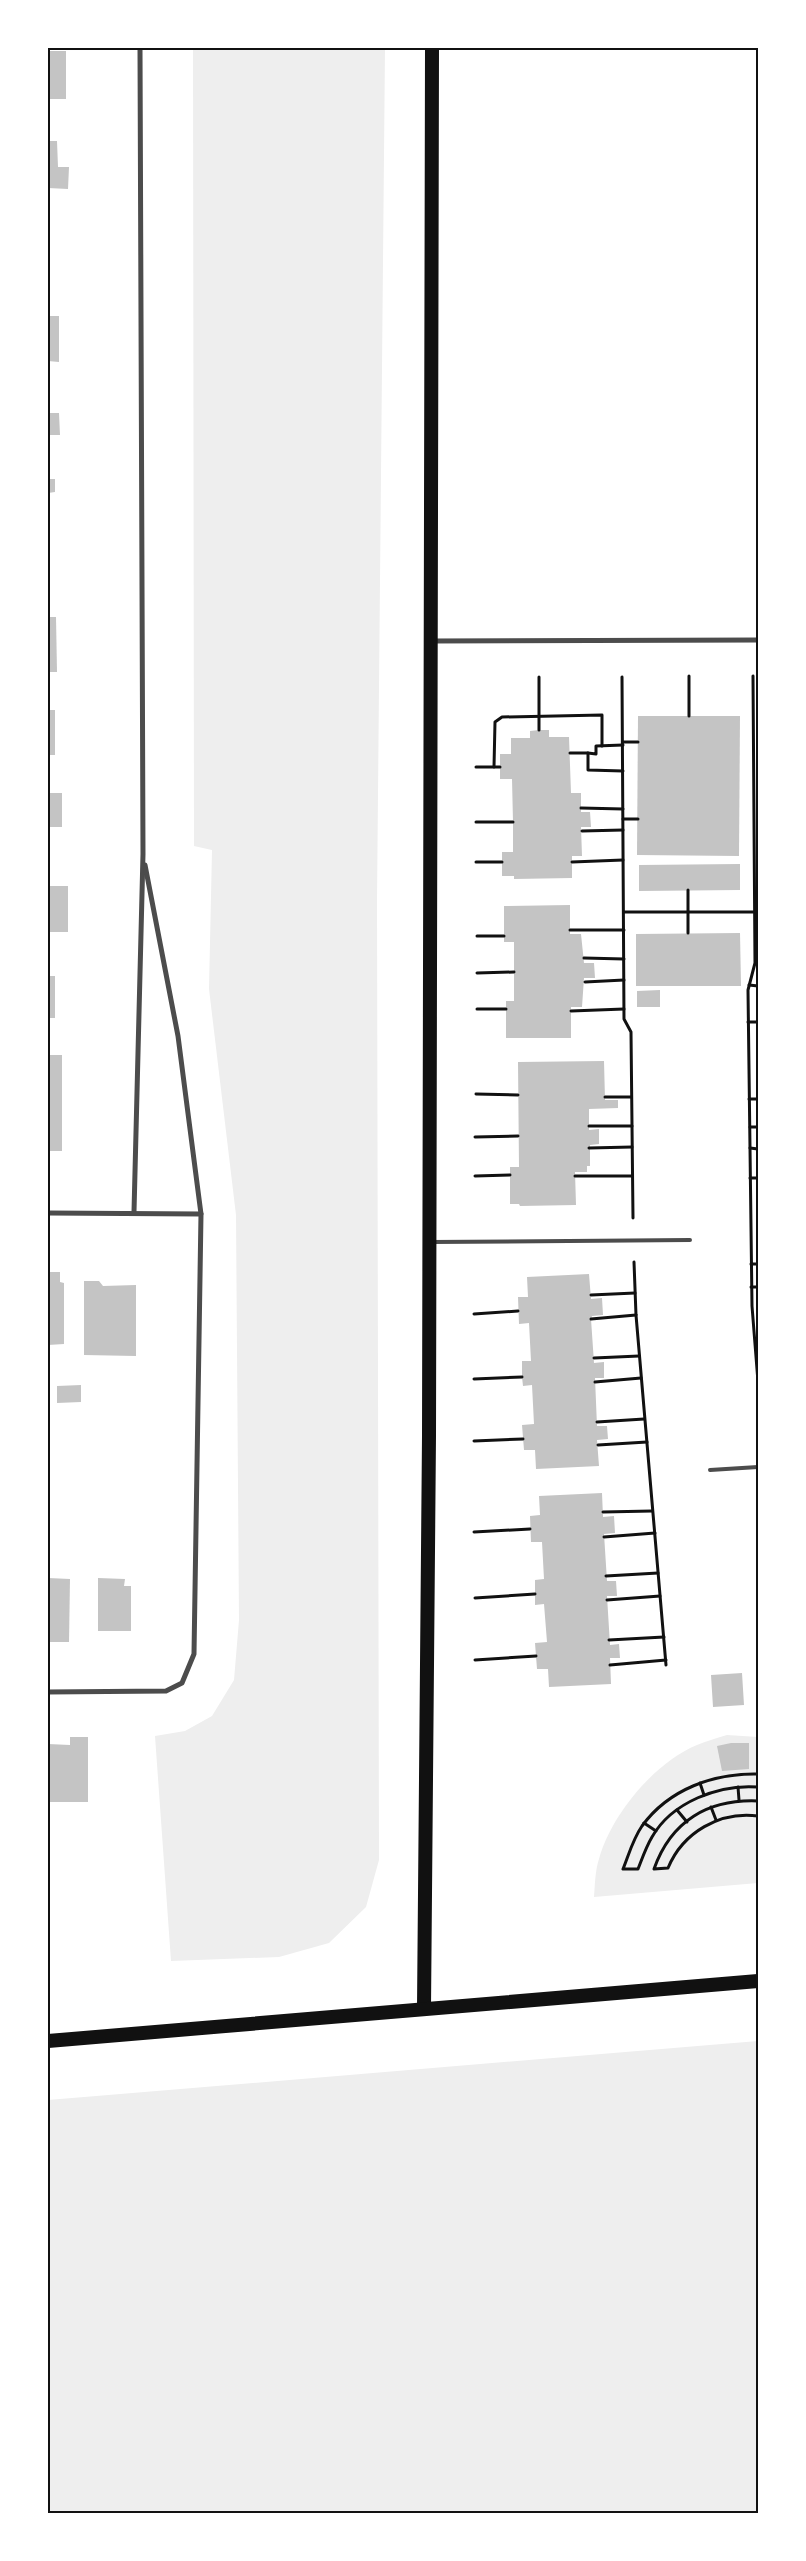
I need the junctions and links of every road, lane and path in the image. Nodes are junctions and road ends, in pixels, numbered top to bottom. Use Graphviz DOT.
graph roads {
  1 [pos="140,48"];
  2 [pos="433,52"];
  3 [pos="758,640"];
  4 [pos="430,641"];
  5 [pos="689,676"];
  6 [pos="753,676"];
  7 [pos="539,677"];
  8 [pos="622,677"];
  9 [pos="754,708"];
  10 [pos="758,708"];
  11 [pos="689,716"];
  12 [pos="539,717"];
  13 [pos="539,730"];
  14 [pos="754,740"];
  15 [pos="758,740"];
  16 [pos="638,742"];
  17 [pos="623,744"];
  18 [pos="602,746"];
  19 [pos="570,753"];
  20 [pos="588,753"];
  21 [pos="754,765"];
  22 [pos="758,765"];
  23 [pos="476,767"];
  24 [pos="494,767"];
  25 [pos="500,767"];
  26 [pos="623,771"];
  27 [pos="756,803"];
  28 [pos="581,808"];
  29 [pos="623,809"];
  30 [pos="623,819"];
  31 [pos="638,819"];
  32 [pos="476,822"];
  33 [pos="513,822"];
  34 [pos="756,825"];
  35 [pos="624,830"];
  36 [pos="582,831"];
  37 [pos="143,854"];
  38 [pos="623,860"];
  39 [pos="757,860"];
  40 [pos="476,862"];
  41 [pos="502,862"];
  42 [pos="572,862"];
  43 [pos="688,890"];
  44 [pos="624,912"];
  45 [pos="688,912"];
  46 [pos="755,912"];
  47 [pos="757,925"];
  48 [pos="570,930"];
  49 [pos="624,930"];
  50 [pos="688,934"];
  51 [pos="477,936"];
  52 [pos="504,936"];
  53 [pos="584,958"];
  54 [pos="624,959"];
  55 [pos="757,963"];
  56 [pos="514,972"];
  57 [pos="477,973"];
  58 [pos="624,980"];
  59 [pos="585,982"];
  60 [pos="749,985"];
  61 [pos="758,986"];
  62 [pos="477,1009"];
  63 [pos="506,1009"];
  64 [pos="624,1009"];
  65 [pos="571,1011"];
  66 [pos="748,1022"];
  67 [pos="758,1022"];
  68 [pos="476,1094"];
  69 [pos="518,1095"];
  70 [pos="605,1097"];
  71 [pos="631,1097"];
  72 [pos="749,1099"];
  73 [pos="758,1099"];
  74 [pos="589,1126"];
  75 [pos="632,1126"];
  76 [pos="750,1127"];
  77 [pos="758,1127"];
  78 [pos="518,1136"];
  79 [pos="475,1137"];
  80 [pos="632,1147"];
  81 [pos="590,1148"];
  82 [pos="750,1148"];
  83 [pos="758,1149"];
  84 [pos="510,1175"];
  85 [pos="475,1176"];
  86 [pos="575,1176"];
  87 [pos="632,1176"];
  88 [pos="750,1178"];
  89 [pos="758,1178"];
  90 [pos="134,1212"];
  91 [pos="48,1213"];
  92 [pos="201,1214"];
  93 [pos="633,1240"];
  94 [pos="690,1240"];
  95 [pos="429,1242"];
  96 [pos="751,1264"];
  97 [pos="758,1264"];
  98 [pos="751,1287"];
  99 [pos="758,1287"];
  100 [pos="635,1293"];
  101 [pos="591,1295"];
  102 [pos="518,1311"];
  103 [pos="474,1314"];
  104 [pos="636,1316"];
  105 [pos="591,1319"];
  106 [pos="754,1328"];
  107 [pos="758,1328"];
  108 [pos="757,1351"];
  109 [pos="640,1356"];
  110 [pos="594,1358"];
  111 [pos="522,1377"];
  112 [pos="641,1378"];
  113 [pos="474,1379"];
  114 [pos="594,1382"];
  115 [pos="758,1382"];
  116 [pos="644,1419"];
  117 [pos="597,1422"];
  118 [pos="523,1439"];
  119 [pos="474,1441"];
  120 [pos="646,1442"];
  121 [pos="598,1445"];
  122 [pos="758,1467"];
  123 [pos="710,1470"];
  124 [pos="652,1511"];
  125 [pos="603,1512"];
  126 [pos="530,1529"];
  127 [pos="474,1532"];
  128 [pos="654,1534"];
  129 [pos="604,1537"];
  130 [pos="658,1573"];
  131 [pos="606,1576"];
  132 [pos="535,1594"];
  133 [pos="660,1596"];
  134 [pos="475,1598"];
  135 [pos="608,1600"];
  136 [pos="664,1637"];
  137 [pos="609,1640"];
  138 [pos="536,1656"];
  139 [pos="475,1660"];
  140 [pos="666,1660"];
  141 [pos="610,1664"];
  142 [pos="666,1665"];
  143 [pos="48,1692"];
  144 [pos="758,1774"];
  145 [pos="700,1783"];
  146 [pos="738,1787"];
  147 [pos="758,1787"];
  148 [pos="704,1795"];
  149 [pos="739,1800"];
  150 [pos="758,1801"];
  151 [pos="711,1807"];
  152 [pos="677,1810"];
  153 [pos="758,1816"];
  154 [pos="716,1820"];
  155 [pos="687,1822"];
  156 [pos="644,1823"];
  157 [pos="656,1831"];
  158 [pos="758,1980"];
  159 [pos="424,2008"];
  160 [pos="48,2041"];
  1 -- 37 [label="street"];
  2 -- 4 [label="highway"];
  3 -- 4 [label="street"];
  4 -- 95 [label="highway"];
  5 -- 11 [label="path"];
  6 -- 9 [label="path"];
  7 -- 12 [label="path"];
  8 -- 17 [label="path"];
  9 -- 10 [label="path"];
  9 -- 14 [label="path"];
  12 -- 13 [label="path"];
  12 -- 18 [label="path"];
  12 -- 24 [label="path"];
  14 -- 15 [label="path"];
  14 -- 21 [label="path"];
  16 -- 17 [label="path"];
  17 -- 18 [label="path"];
  17 -- 26 [label="path"];
  18 -- 20 [label="path"];
  19 -- 20 [label="path"];
  20 -- 26 [label="path"];
  21 -- 22 [label="path"];
  21 -- 27 [label="path"];
  23 -- 24 [label="path"];
  24 -- 25 [label="path"];
  26 -- 29 [label="path"];
  27 -- 34 [label="path"];
  28 -- 29 [label="path"];
  29 -- 30 [label="path"];
  30 -- 31 [label="path"];
  30 -- 35 [label="path"];
  32 -- 33 [label="path"];
  34 -- 39 [label="path"];
  35 -- 36 [label="path"];
  35 -- 38 [label="path"];
  37 -- 90 [label="street"];
  37 -- 92 [label="street"];
  38 -- 42 [label="path"];
  38 -- 44 [label="path"];
  39 -- 46 [label="path"];
  40 -- 41 [label="path"];
  43 -- 45 [label="path"];
  44 -- 45 [label="path"];
  44 -- 49 [label="path"];
  45 -- 46 [label="path"];
  45 -- 50 [label="path"];
  46 -- 47 [label="path"];
  47 -- 55 [label="path"];
  48 -- 49 [label="path"];
  49 -- 54 [label="path"];
  51 -- 52 [label="path"];
  53 -- 54 [label="path"];
  54 -- 58 [label="path"];
  55 -- 60 [label="path"];
  56 -- 57 [label="path"];
  58 -- 59 [label="path"];
  58 -- 64 [label="path"];
  60 -- 61 [label="path"];
  60 -- 66 [label="path"];
  62 -- 63 [label="path"];
  64 -- 65 [label="path"];
  64 -- 71 [label="path"];
  66 -- 67 [label="path"];
  66 -- 72 [label="path"];
  68 -- 69 [label="path"];
  70 -- 71 [label="path"];
  71 -- 75 [label="path"];
  72 -- 73 [label="path"];
  72 -- 76 [label="path"];
  74 -- 75 [label="path"];
  75 -- 80 [label="path"];
  76 -- 77 [label="path"];
  76 -- 82 [label="path"];
  78 -- 79 [label="path"];
  80 -- 81 [label="path"];
  80 -- 87 [label="path"];
  82 -- 83 [label="path"];
  82 -- 88 [label="path"];
  84 -- 85 [label="path"];
  86 -- 87 [label="path"];
  87 -- 93 [label="path"];
  88 -- 89 [label="path"];
  88 -- 96 [label="path"];
  90 -- 91 [label="street"];
  90 -- 92 [label="street"];
  92 -- 143 [label="street"];
  93 -- 94 [label="lane"];
  93 -- 95 [label="lane"];
  93 -- 100 [label="path"];
  95 -- 159 [label="highway"];
  96 -- 97 [label="path"];
  96 -- 98 [label="path"];
  98 -- 99 [label="path"];
  98 -- 106 [label="path"];
  100 -- 101 [label="path"];
  100 -- 104 [label="path"];
  102 -- 103 [label="path"];
  104 -- 105 [label="path"];
  104 -- 109 [label="path"];
  106 -- 107 [label="path"];
  106 -- 108 [label="path"];
  108 -- 115 [label="path"];
  109 -- 110 [label="path"];
  109 -- 112 [label="path"];
  111 -- 113 [label="path"];
  112 -- 114 [label="path"];
  112 -- 116 [label="path"];
  116 -- 117 [label="path"];
  116 -- 120 [label="path"];
  118 -- 119 [label="path"];
  120 -- 121 [label="path"];
  120 -- 124 [label="path"];
  122 -- 123 [label="lane"];
  124 -- 125 [label="path"];
  124 -- 128 [label="path"];
  126 -- 127 [label="path"];
  128 -- 129 [label="path"];
  128 -- 130 [label="path"];
  130 -- 131 [label="path"];
  130 -- 133 [label="path"];
  132 -- 134 [label="path"];
  133 -- 135 [label="path"];
  133 -- 136 [label="path"];
  136 -- 137 [label="path"];
  136 -- 140 [label="path"];
  138 -- 139 [label="path"];
  140 -- 141 [label="path"];
  140 -- 142 [label="path"];
  144 -- 145 [label="path"];
  145 -- 148 [label="path"];
  145 -- 156 [label="path"];
  146 -- 147 [label="path"];
  146 -- 148 [label="path"];
  146 -- 149 [label="path"];
  148 -- 152 [label="path"];
  149 -- 150 [label="path"];
  149 -- 151 [label="path"];
  151 -- 154 [label="path"];
  151 -- 155 [label="path"];
  152 -- 155 [label="path"];
  152 -- 157 [label="path"];
  153 -- 154 [label="path"];
  154 -- 155 [label="path"];
  156 -- 157 [label="path"];
  156 -- 157 [label="path"];
  158 -- 159 [label="highway"];
  159 -- 160 [label="highway"];
}
